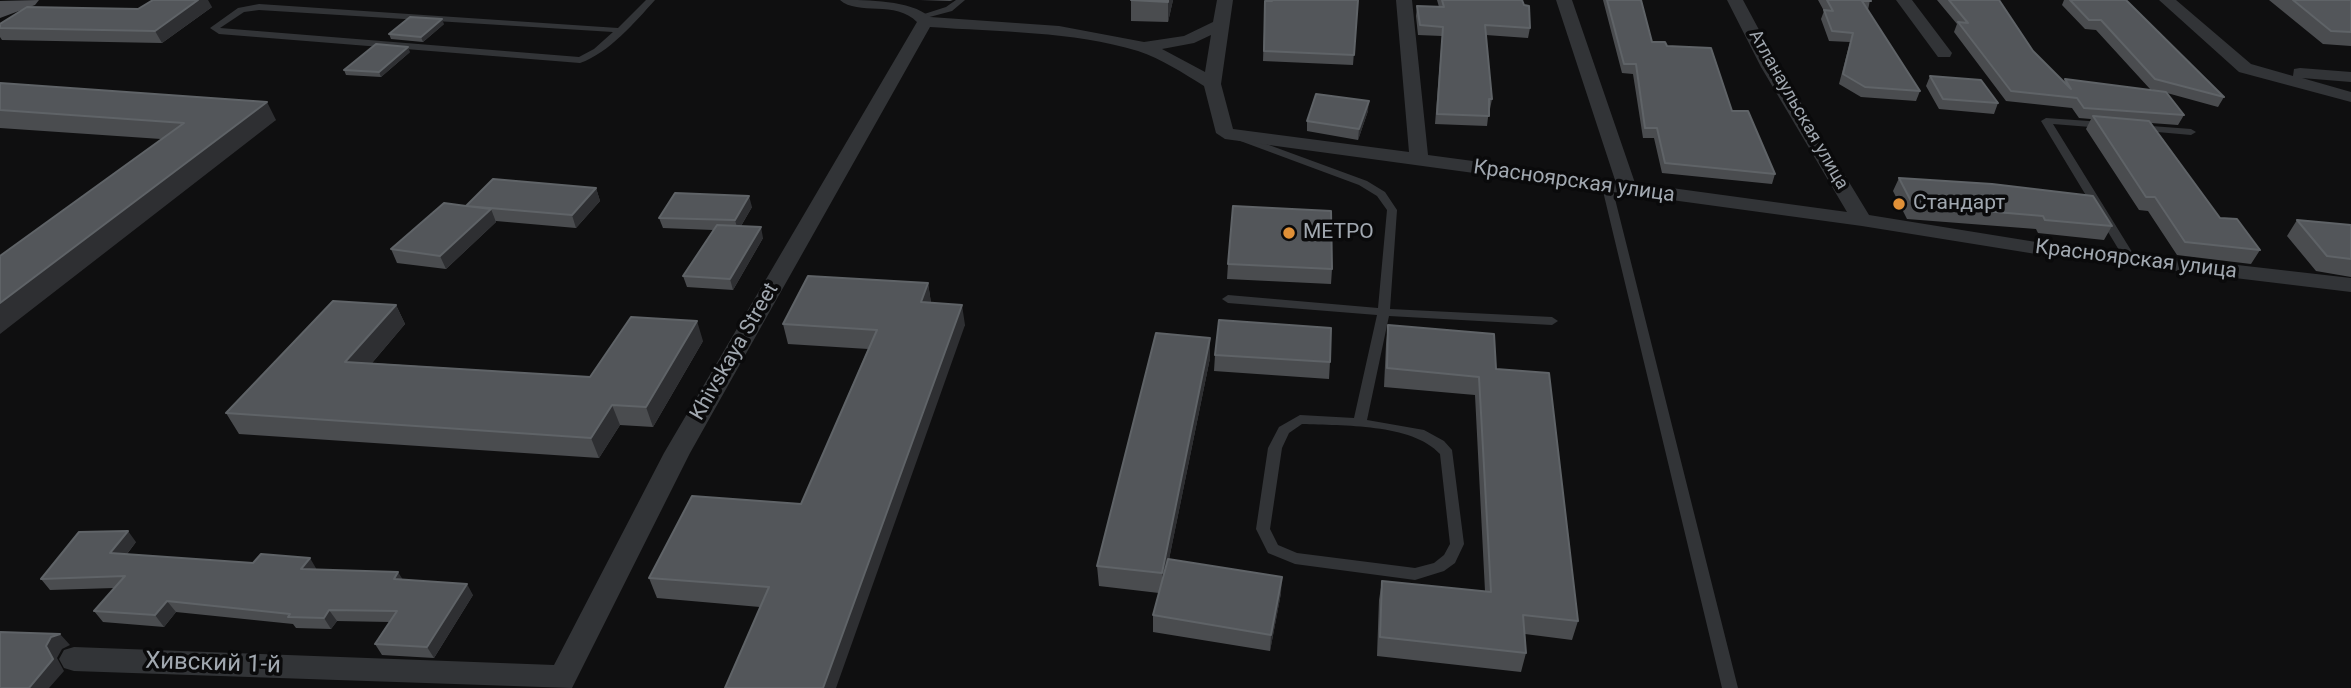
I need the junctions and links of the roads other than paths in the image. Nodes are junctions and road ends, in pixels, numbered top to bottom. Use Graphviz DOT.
graph roads {
  1 [pos="26,0"];
  2 [pos="651,0"];
  3 [pos="848,0"];
  4 [pos="961,0"];
  5 [pos="1226,0"];
  6 [pos="1404,0"];
  7 [pos="1564,0"];
  8 [pos="1735,0"];
  9 [pos="1904,0"];
  10 [pos="2167,0"];
  11 [pos="0,10"];
  12 [pos="924,19"];
  13 [pos="1222,25"];
  14 [pos="617,30"];
  15 [pos="1142,47"];
  16 [pos="1944,53"];
  17 [pos="2245,68"];
  18 [pos="2351,77"];
  19 [pos="1212,84"];
  20 [pos="2351,97"];
  21 [pos="2112,126"];
  22 [pos="2125,127"];
  23 [pos="1225,132"];
  24 [pos="2191,132"];
  25 [pos="1419,161"];
  26 [pos="1607,187"];
  27 [pos="1628,190"];
  28 [pos="1862,220"];
  29 [pos="2131,260"];
  30 [pos="2351,285"];
  31 [pos="1228,299"];
  32 [pos="1381,313"];
  33 [pos="1552,321"];
  34 [pos="1360,423"];
  35 [pos="74,659"];
  36 [pos="559,683"];
  37 [pos="1730,688"];
  1 -- 11 [label="main road"];
  2 -- 14 [label="lane"];
  3 -- 12 [label="street"];
  4 -- 12 [label="lane"];
  5 -- 13 [label="street"];
  6 -- 25 [label="street"];
  7 -- 27 [label="street"];
  8 -- 28 [label="street, Атланаульская улица"];
  9 -- 16 [label="street"];
  10 -- 17 [label="street"];
  12 -- 15 [label="street"];
  12 -- 36 [label="street, Khivskaya Street"];
  13 -- 15 [label="street"];
  13 -- 19 [label="street"];
  14 -- 14 [label="lane"];
  15 -- 19 [label="street"];
  17 -- 18 [label="street"];
  17 -- 20 [label="street"];
  19 -- 23 [label="street"];
  21 -- 29 [label="lane"];
  22 -- 24 [label="lane"];
  23 -- 25 [label="street, Красноярская улица"];
  23 -- 32 [label="lane"];
  25 -- 26 [label="street, Красноярская улица"];
  26 -- 27 [label="street, Красноярская улица"];
  26 -- 37 [label="lane"];
  27 -- 28 [label="street, Красноярская улица"];
  28 -- 29 [label="street, Красноярская улица"];
  29 -- 30 [label="street, Красноярская улица"];
  31 -- 32 [label="lane"];
  32 -- 33 [label="lane"];
  32 -- 34 [label="lane"];
  34 -- 34 [label="lane"];
  35 -- 36 [label="street, Хивский 1-й"];
}
